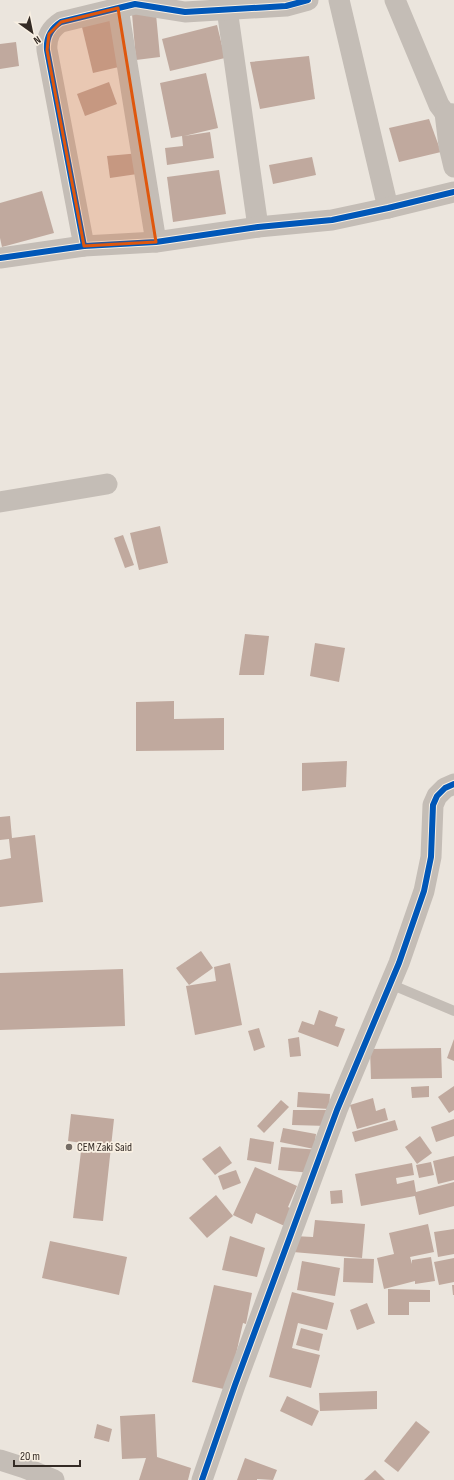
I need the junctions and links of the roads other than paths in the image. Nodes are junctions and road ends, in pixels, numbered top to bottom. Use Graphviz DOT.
graph roads {
  1 [pos="308,0"];
  2 [pos="339,0"];
  3 [pos="395,0"];
  4 [pos="258,3"];
  5 [pos="184,6"];
  6 [pos="118,8"];
  7 [pos="227,9"];
  8 [pos="449,114"];
  9 [pos="454,167"];
  10 [pos="454,192"];
  11 [pos="388,208"];
  12 [pos="258,228"];
  13 [pos="156,242"];
  14 [pos="84,246"];
  15 [pos="0,258"];
  16 [pos="107,484"];
  17 [pos="0,502"];
  18 [pos="454,784"];
  19 [pos="390,984"];
  20 [pos="454,1011"];
  21 [pos="0,1460"];
  22 [pos="24,1474"];
  23 [pos="54,1480"];
  24 [pos="202,1480"];
  1 -- 4 [label="street"];
  2 -- 11 [label="street"];
  3 -- 8 [label="street"];
  4 -- 7 [label="street"];
  5 -- 6 [label="street"];
  5 -- 7 [label="street"];
  6 -- 13 [label="street"];
  6 -- 14 [label="street"];
  7 -- 12 [label="street"];
  8 -- 9 [label="street"];
  10 -- 11 [label="street"];
  11 -- 12 [label="street"];
  12 -- 13 [label="street"];
  13 -- 14 [label="street"];
  14 -- 15 [label="street"];
  16 -- 17 [label="street"];
  18 -- 19 [label="street"];
  19 -- 20 [label="lane"];
  19 -- 24 [label="street"];
  21 -- 22 [label="street"];
  22 -- 23 [label="street"];
}
